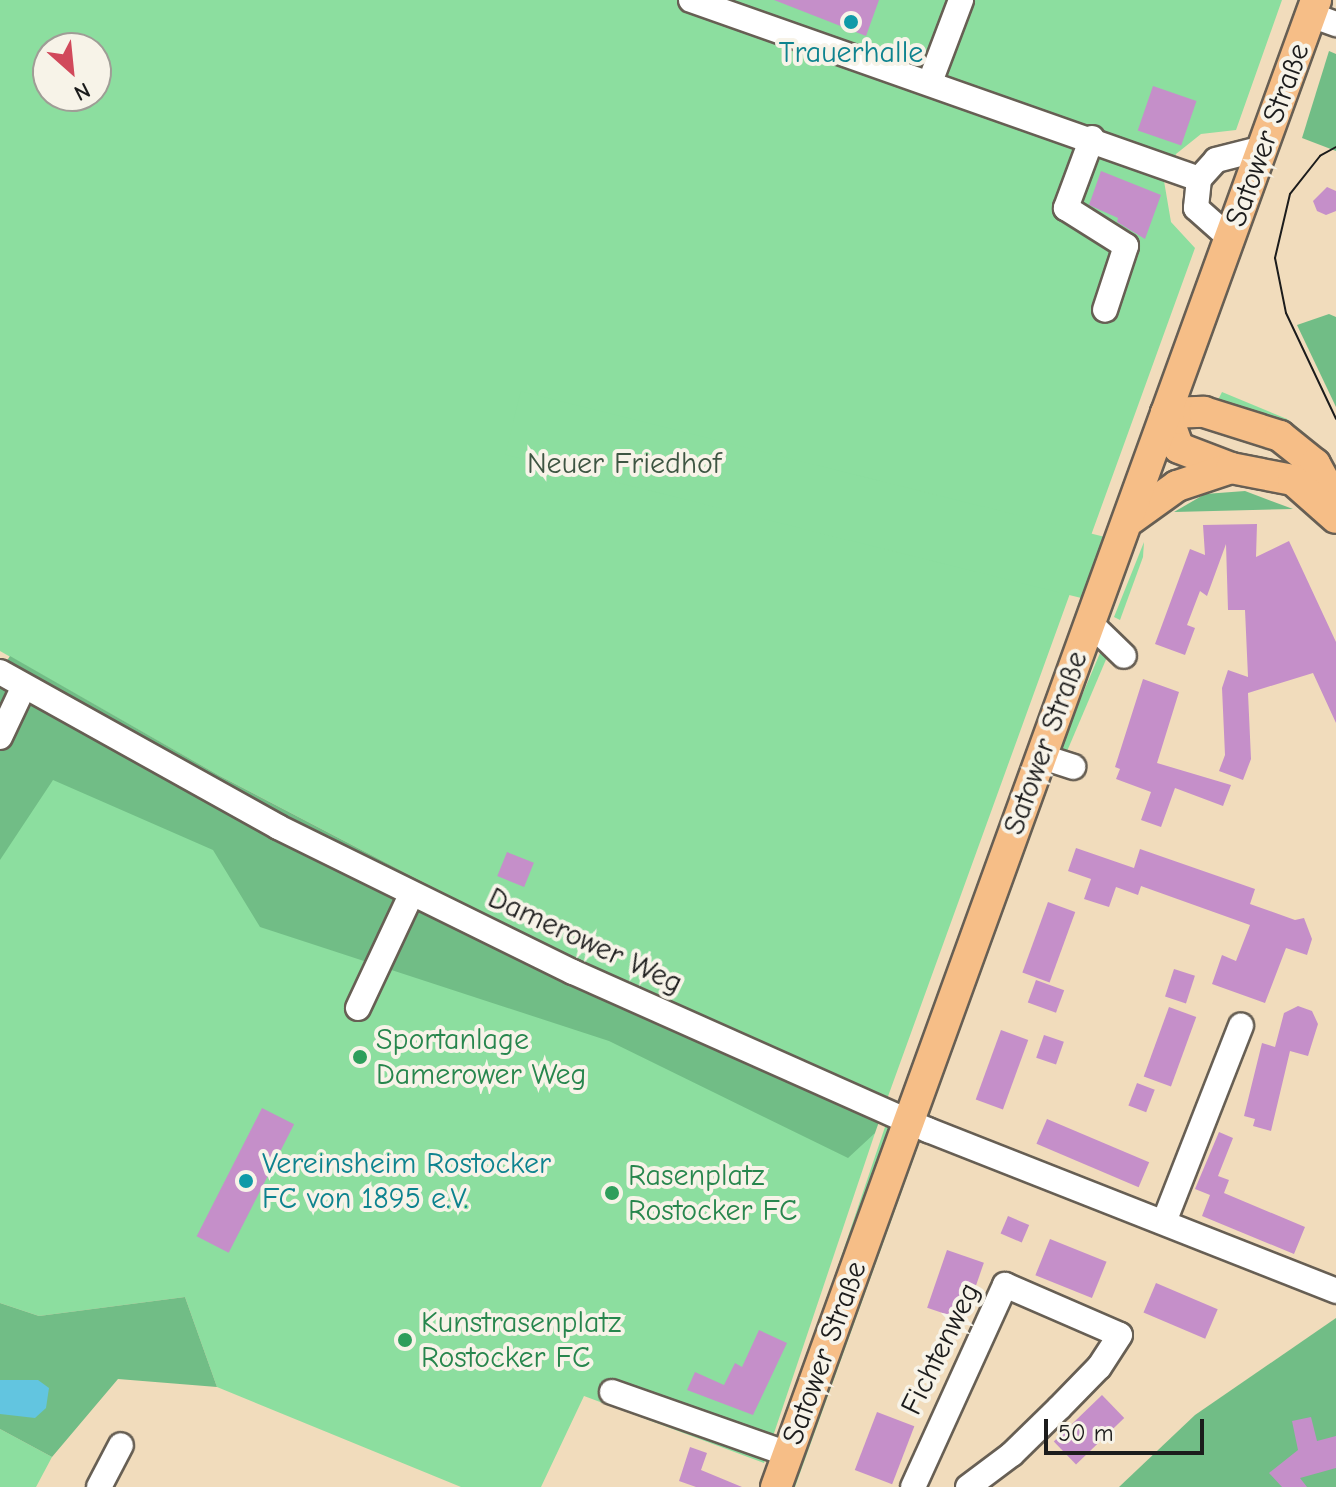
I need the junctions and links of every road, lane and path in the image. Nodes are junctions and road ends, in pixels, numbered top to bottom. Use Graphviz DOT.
graph roads {
  1 [pos="691,0"];
  2 [pos="961,0"];
  3 [pos="1321,13"];
  4 [pos="930,82"];
  5 [pos="1092,138"];
  6 [pos="1263,148"];
  7 [pos="1199,179"];
  8 [pos="1231,239"];
  9 [pos="1105,310"];
  10 [pos="1166,413"];
  11 [pos="1231,468"];
  12 [pos="1336,502"];
  13 [pos="1336,518"];
  14 [pos="1129,521"];
  15 [pos="1090,623"];
  16 [pos="1124,656"];
  17 [pos="0,672"];
  18 [pos="24,686"];
  19 [pos="0,737"];
  20 [pos="1040,756"];
  21 [pos="1073,767"];
  22 [pos="411,895"];
  23 [pos="358,1008"];
  24 [pos="1241,1026"];
  25 [pos="910,1122"];
  26 [pos="1164,1222"];
  27 [pos="1336,1291"];
  28 [pos="612,1392"];
  29 [pos="121,1445"];
  30 [pos="788,1454"];
  31 [pos="105,1485"];
  32 [pos="776,1487"];
  33 [pos="913,1487"];
  34 [pos="968,1487"];
  1 -- 4 [label="street"];
  2 -- 4 [label="street"];
  3 -- 6 [label="main road, Satower Straße"];
  4 -- 5 [label="street"];
  5 -- 7 [label="street"];
  5 -- 9 [label="street"];
  6 -- 7 [label="street"];
  6 -- 8 [label="main road, Satower Straße"];
  7 -- 8 [label="street"];
  8 -- 10 [label="main road, Satower Straße"];
  10 -- 11 [label="main road"];
  10 -- 12 [label="main road"];
  10 -- 14 [label="main road, Satower Straße"];
  11 -- 13 [label="main road"];
  11 -- 14 [label="main road"];
  14 -- 15 [label="main road, Satower Straße"];
  15 -- 16 [label="street"];
  15 -- 20 [label="main road, Satower Straße"];
  17 -- 18 [label="street, Damerower Weg"];
  18 -- 19 [label="street"];
  18 -- 22 [label="street, Damerower Weg"];
  20 -- 21 [label="street"];
  20 -- 25 [label="main road, Satower Straße"];
  22 -- 23 [label="street"];
  22 -- 25 [label="street, Damerower Weg"];
  24 -- 26 [label="street"];
  25 -- 26 [label="street, Damerower Weg"];
  25 -- 30 [label="main road, Satower Straße"];
  26 -- 27 [label="street, Damerower Weg"];
  28 -- 30 [label="street"];
  29 -- 31 [label="street"];
  30 -- 32 [label="main road, Satower Straße"];
  33 -- 34 [label="street, Fichtenweg"];
}
